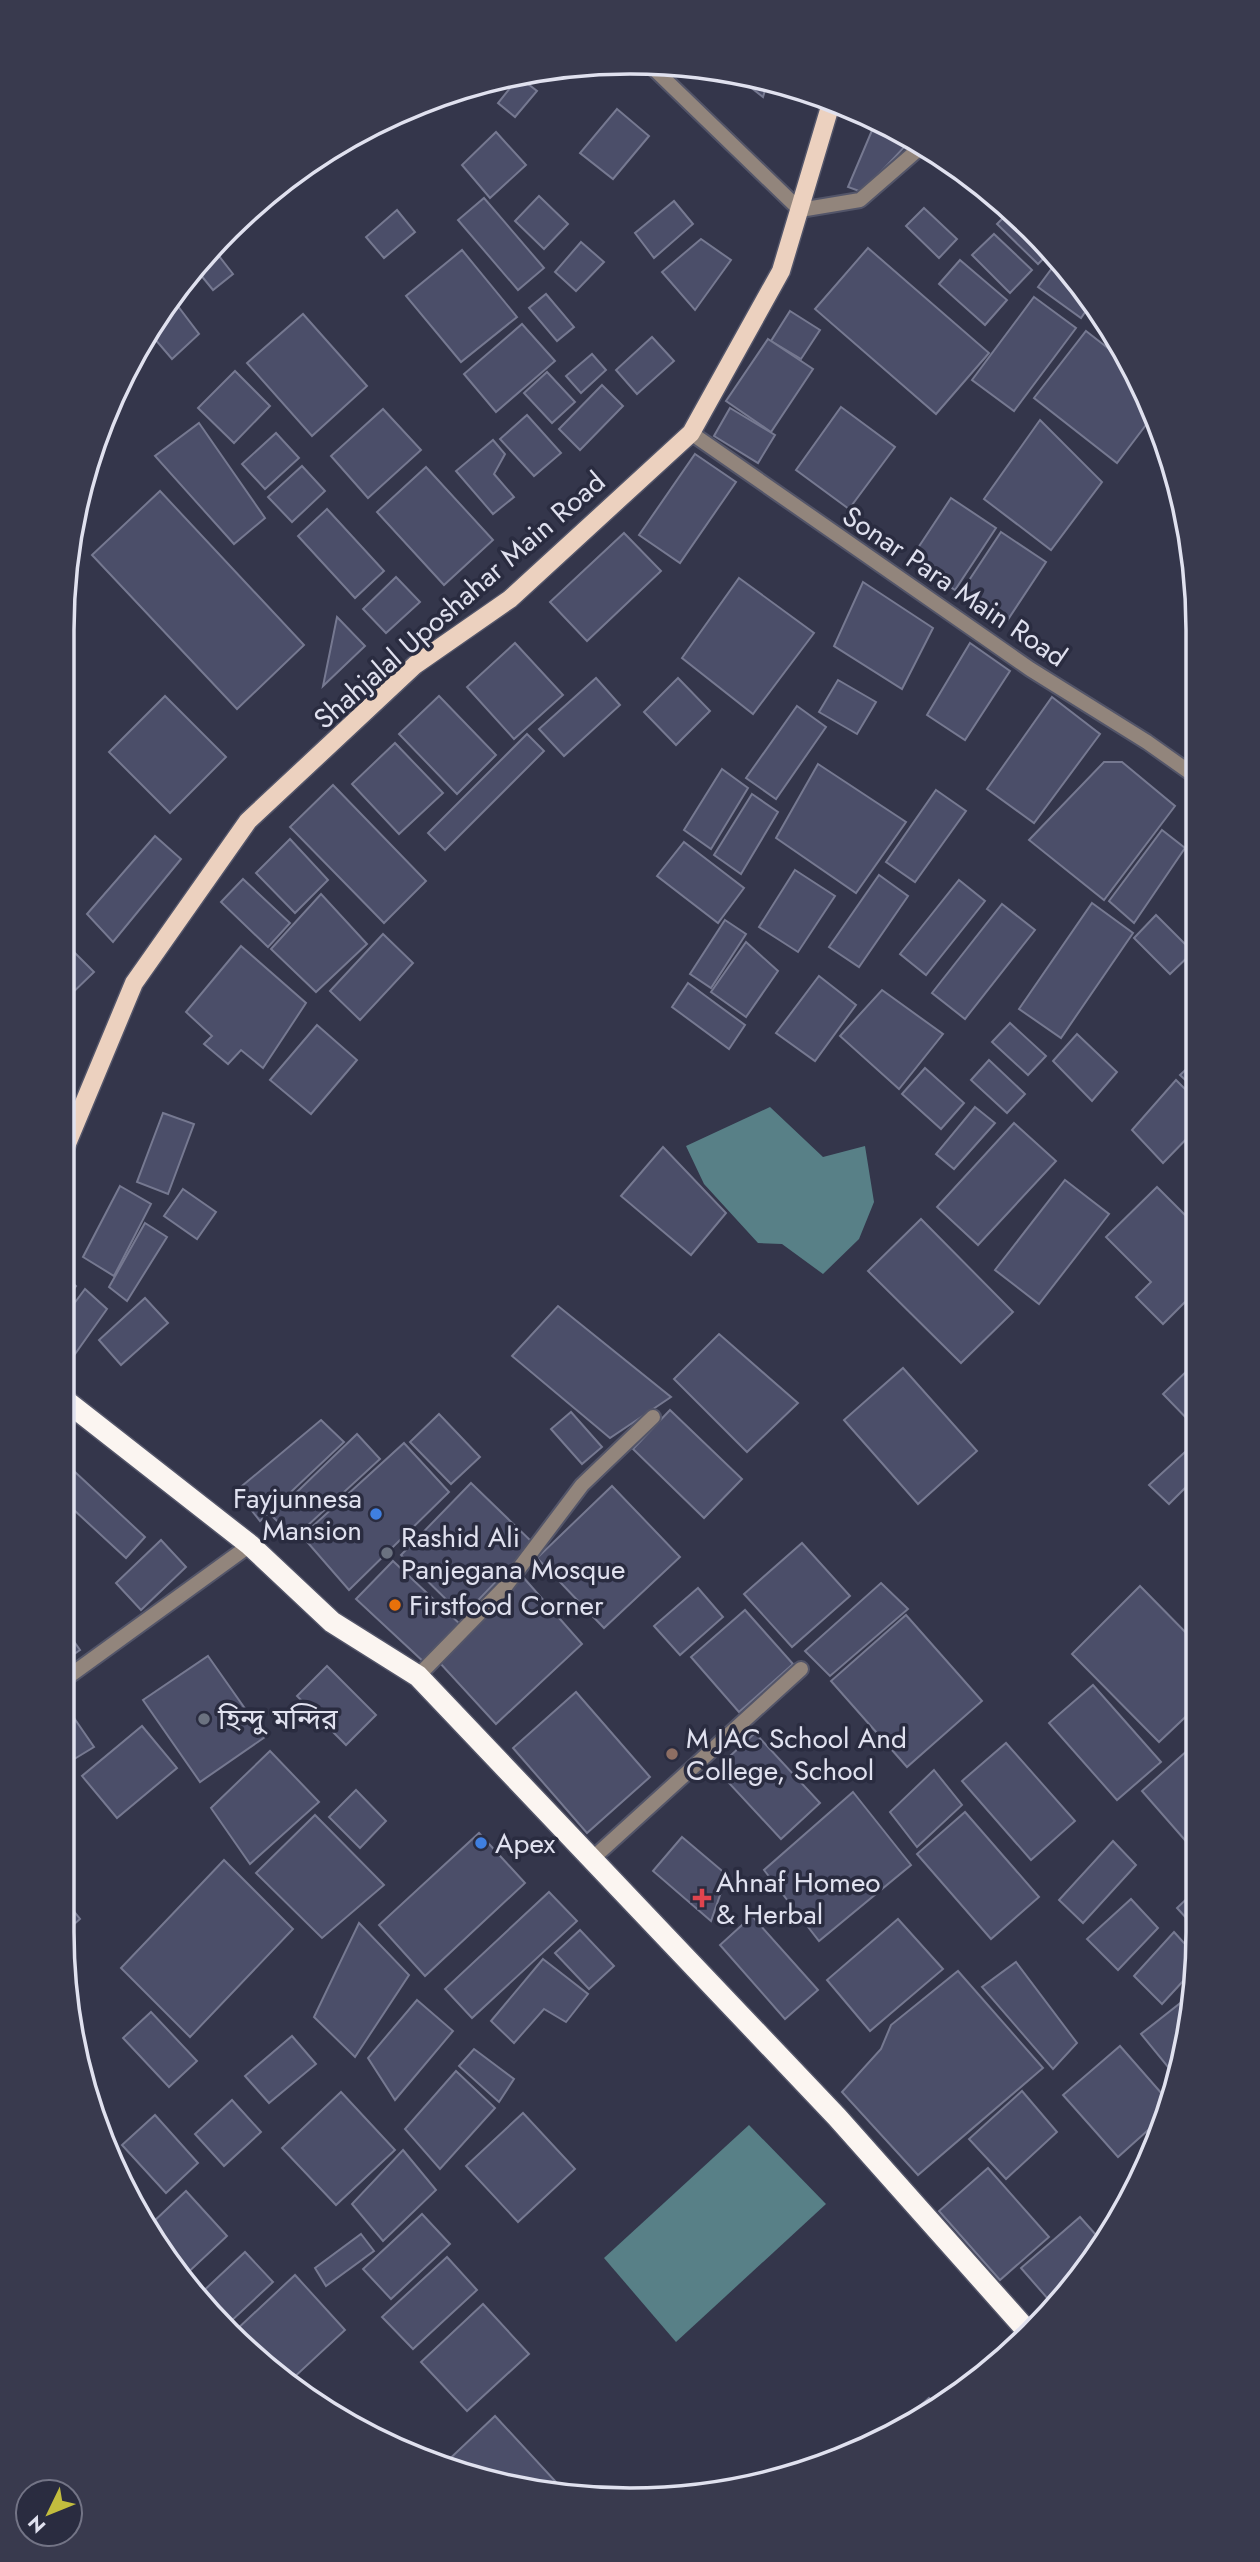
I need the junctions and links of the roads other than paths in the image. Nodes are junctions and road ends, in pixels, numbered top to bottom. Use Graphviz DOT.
graph roads {
  1 [pos="660,75"];
  2 [pos="829,111"];
  3 [pos="915,152"];
  4 [pos="800,210"];
  5 [pos="691,433"];
  6 [pos="1186,770"];
  7 [pos="74,1127"];
  8 [pos="74,1407"];
  9 [pos="653,1417"];
  10 [pos="250,1545"];
  11 [pos="801,1669"];
  12 [pos="74,1673"];
  13 [pos="418,1676"];
  14 [pos="592,1859"];
  15 [pos="1023,2327"];
  1 -- 4 [label="street"];
  2 -- 4 [label="main road, Shahjalal Uposhahar Main Road"];
  3 -- 4 [label="street"];
  4 -- 5 [label="main road, Shahjalal Uposhahar Main Road"];
  5 -- 6 [label="street, Sonar Para Main Road"];
  5 -- 7 [label="main road, Shahjalal Uposhahar Main Road"];
  8 -- 10 [label="highway"];
  9 -- 13 [label="street"];
  10 -- 12 [label="street"];
  10 -- 13 [label="highway"];
  11 -- 14 [label="street"];
  13 -- 14 [label="highway"];
  14 -- 15 [label="highway"];
}
